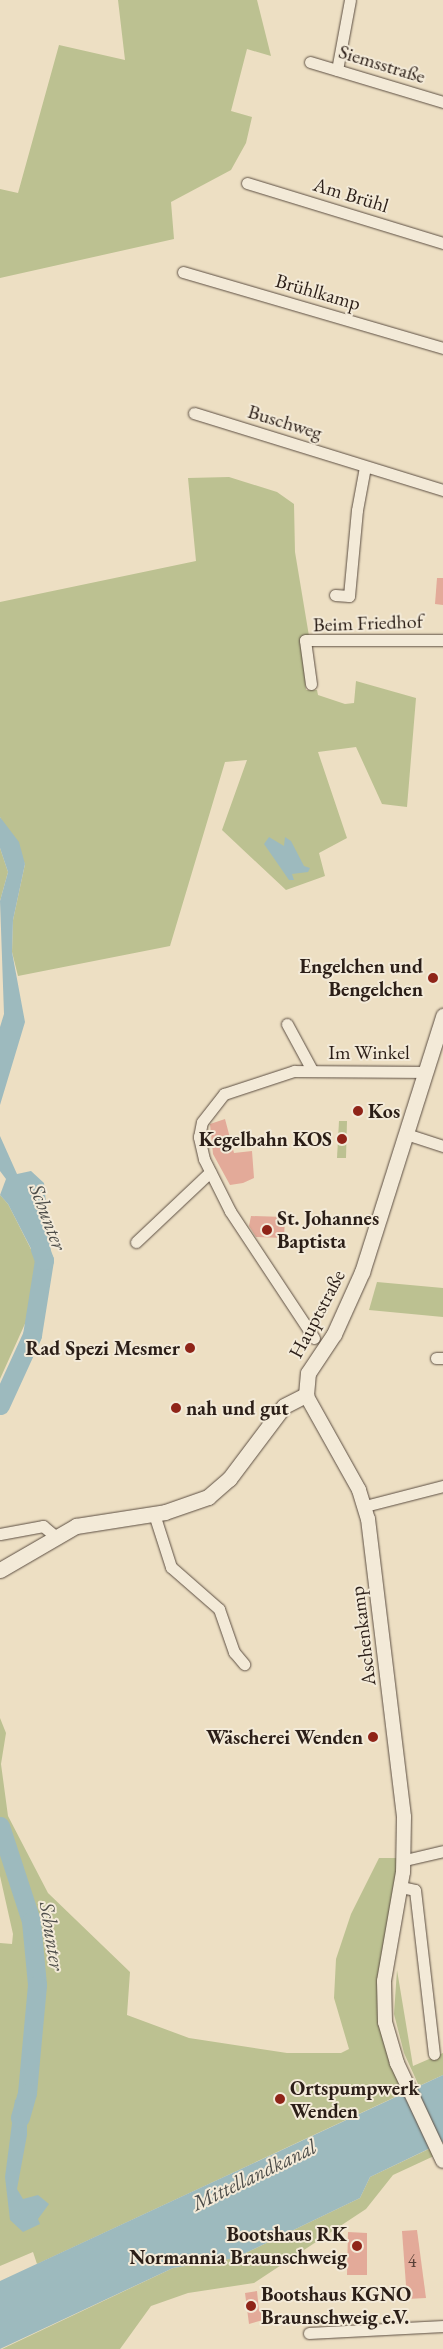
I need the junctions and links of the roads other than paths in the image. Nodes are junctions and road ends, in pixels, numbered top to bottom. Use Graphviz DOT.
graph roads {
  1 [pos="350,0"];
  2 [pos="310,62"];
  3 [pos="337,70"];
  4 [pos="443,102"];
  5 [pos="247,183"];
  6 [pos="443,243"];
  7 [pos="183,272"];
  8 [pos="443,348"];
  9 [pos="194,413"];
  10 [pos="365,467"];
  11 [pos="443,490"];
  12 [pos="335,595"];
  13 [pos="443,640"];
  14 [pos="311,684"];
  15 [pos="443,1016"];
  16 [pos="287,1024"];
  17 [pos="312,1070"];
  18 [pos="426,1072"];
  19 [pos="406,1134"];
  20 [pos="443,1146"];
  21 [pos="210,1172"];
  22 [pos="136,1242"];
  23 [pos="314,1338"];
  24 [pos="306,1395"];
  25 [pos="443,1486"];
  26 [pos="365,1506"];
  27 [pos="154,1514"];
  28 [pos="0,1534"];
  29 [pos="55,1536"];
  30 [pos="0,1570"];
  31 [pos="244,1664"];
  32 [pos="443,1850"];
  33 [pos="404,1860"];
  34 [pos="402,1886"];
  35 [pos="434,2054"];
  36 [pos="442,2158"];
  37 [pos="443,2326"];
  38 [pos="309,2333"];
  1 -- 3 [label="street"];
  2 -- 3 [label="street, Siemsstraße"];
  3 -- 4 [label="street, Siemsstraße"];
  5 -- 6 [label="street, Am Brühl"];
  7 -- 8 [label="street, Brühlkamp"];
  9 -- 10 [label="street, Buschweg"];
  10 -- 11 [label="street, Buschweg"];
  10 -- 12 [label="street"];
  13 -- 14 [label="street, Beim Friedhof"];
  15 -- 18 [label="main road, Hauptstraße"];
  16 -- 17 [label="street, Im Winkel"];
  17 -- 18 [label="street, Im Winkel"];
  17 -- 21 [label="street, Im Winkel"];
  18 -- 19 [label="main road, Hauptstraße"];
  19 -- 20 [label="street"];
  19 -- 24 [label="main road, Hauptstraße"];
  21 -- 22 [label="street"];
  21 -- 23 [label="street, Im Winkel"];
  24 -- 26 [label="street, Aschenkamp"];
  24 -- 27 [label="main road"];
  25 -- 26 [label="street"];
  26 -- 33 [label="street, Aschenkamp"];
  27 -- 29 [label="main road"];
  27 -- 31 [label="street"];
  28 -- 29 [label="street"];
  29 -- 30 [label="main road"];
  32 -- 33 [label="street"];
  33 -- 34 [label="street, Aschenkamp"];
  34 -- 35 [label="street"];
  34 -- 36 [label="street, Aschenkamp"];
  37 -- 38 [label="street"];
}
